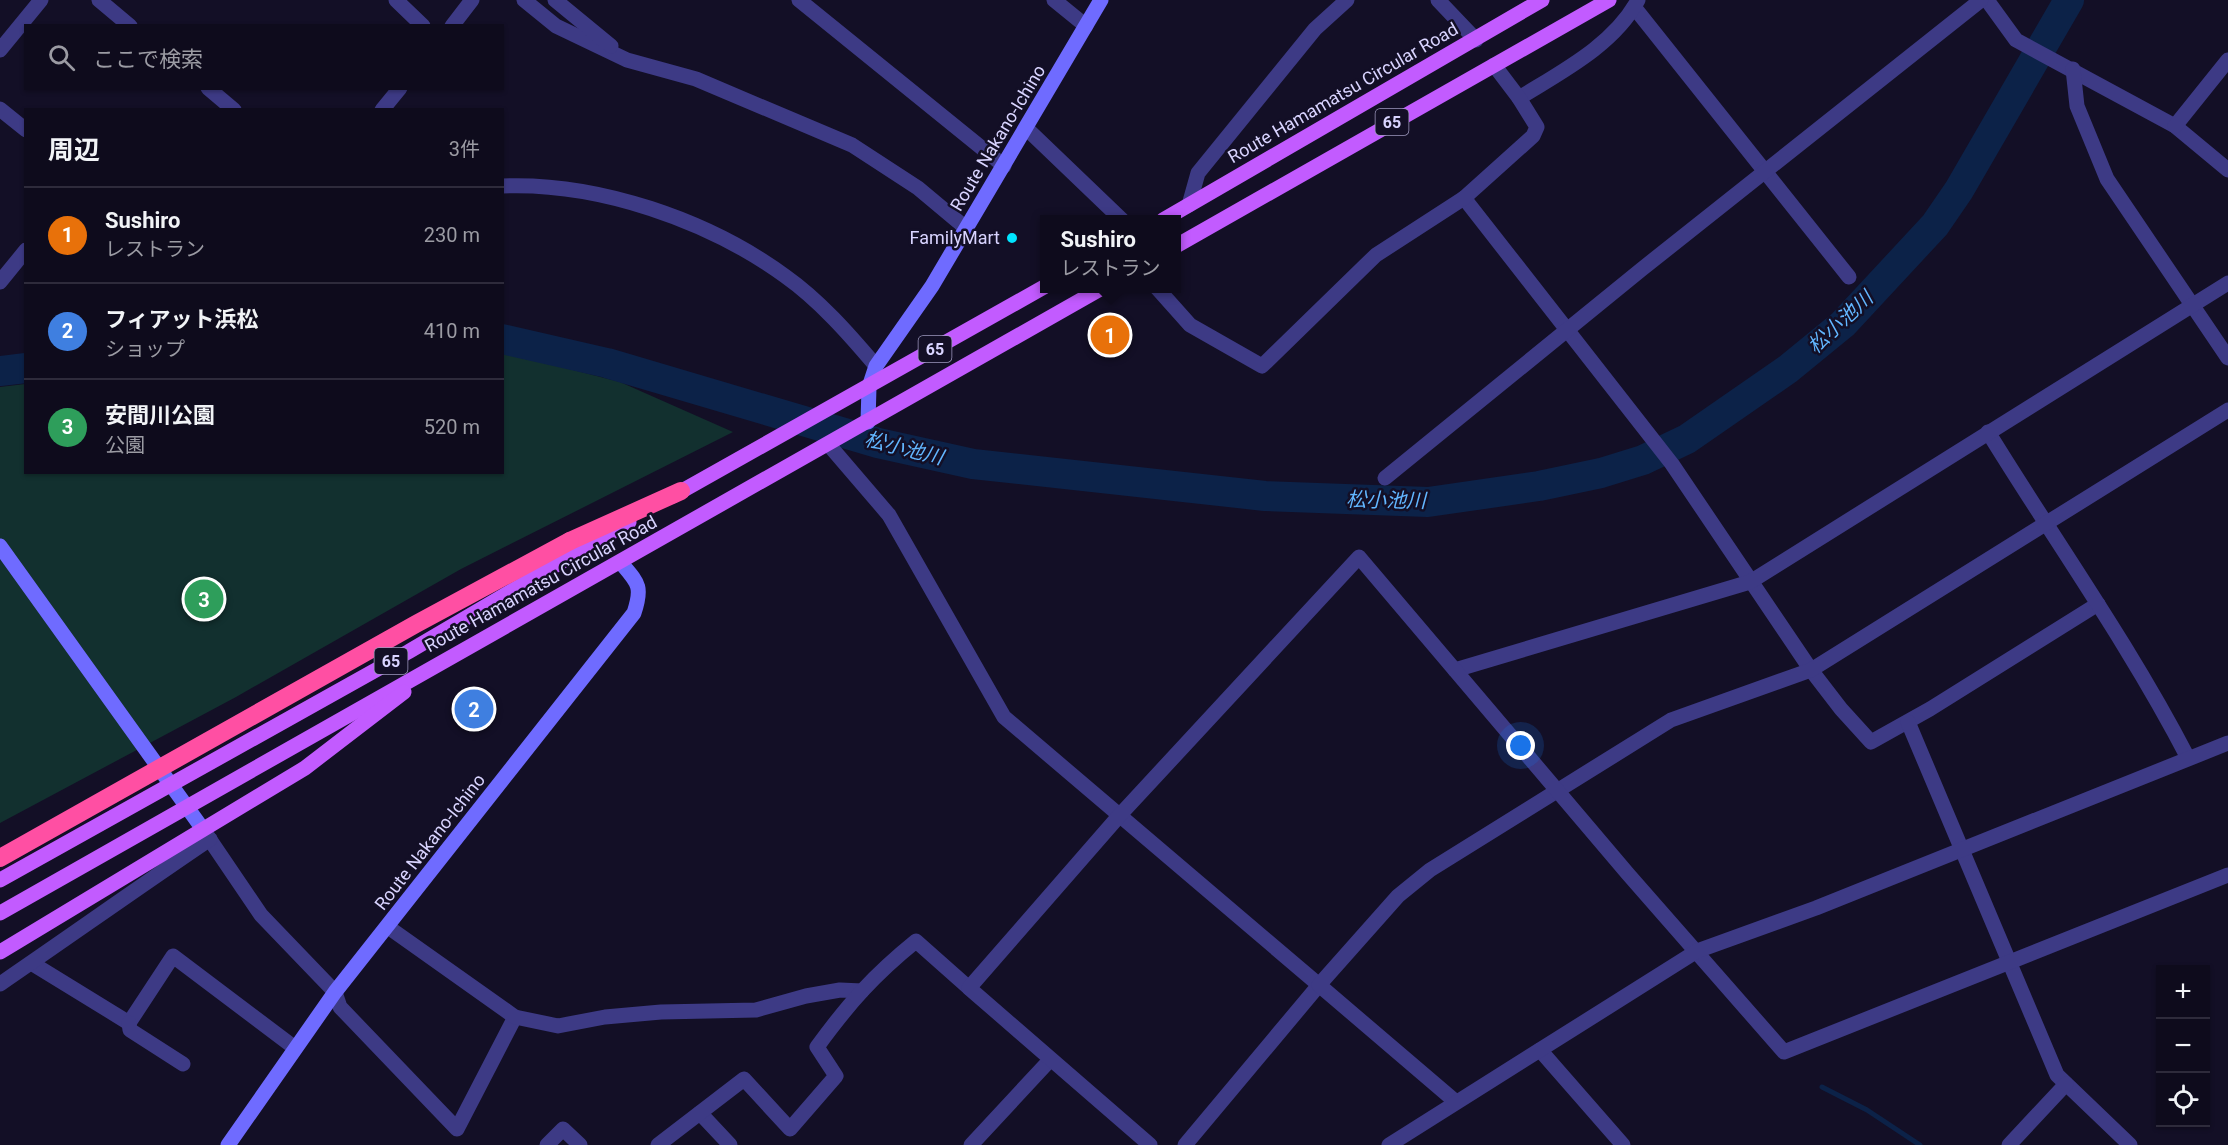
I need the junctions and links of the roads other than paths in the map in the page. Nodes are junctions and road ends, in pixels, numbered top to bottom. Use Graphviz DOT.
graph roads {
  1 [pos="41,0"];
  2 [pos="99,0"];
  3 [pos="396,0"];
  4 [pos="472,0"];
  5 [pos="524,0"];
  6 [pos="555,0"];
  7 [pos="799,0"];
  8 [pos="1054,0"];
  9 [pos="1101,0"];
  10 [pos="1347,0"];
  11 [pos="1438,0"];
  12 [pos="1542,0"];
  13 [pos="1609,0"];
  14 [pos="1981,0"];
  15 [pos="1987,0"];
  16 [pos="1636,4"];
  17 [pos="128,24"];
  18 [pos="421,24"];
  19 [pos="454,24"];
  20 [pos="1086,26"];
  21 [pos="1476,40"];
  22 [pos="0,50"];
  23 [pos="627,60"];
  24 [pos="2228,60"];
  25 [pos="1494,64"];
  26 [pos="2073,69"];
  27 [pos="210,90"];
  28 [pos="398,90"];
  29 [pos="1520,98"];
  30 [pos="232,108"];
  31 [pos="384,108"];
  32 [pos="0,109"];
  33 [pos="2175,126"];
  34 [pos="24,128"];
  35 [pos="1026,128"];
  36 [pos="1004,166"];
  37 [pos="2228,170"];
  38 [pos="1765,172"];
  39 [pos="504,186"];
  40 [pos="1464,198"];
  41 [pos="1189,205"];
  42 [pos="1118,215"];
  43 [pos="1170,215"];
  44 [pos="967,229"];
  45 [pos="1181,243"];
  46 [pos="24,252"];
  47 [pos="1849,277"];
  48 [pos="0,282"];
  49 [pos="2228,282"];
  50 [pos="1040,289"];
  51 [pos="1093,293"];
  52 [pos="1161,293"];
  53 [pos="2192,306"];
  54 [pos="1569,332"];
  55 [pos="2228,358"];
  56 [pos="876,366"];
  57 [pos="869,387"];
  58 [pos="2228,410"];
  59 [pos="868,422"];
  60 [pos="1988,432"];
  61 [pos="831,443"];
  62 [pos="1385,478"];
  63 [pos="681,491"];
  64 [pos="2045,526"];
  65 [pos="0,546"];
  66 [pos="621,563"];
  67 [pos="1750,582"];
  68 [pos="2098,604"];
  69 [pos="456,653"];
  70 [pos="1455,670"];
  71 [pos="1811,670"];
  72 [pos="1908,722"];
  73 [pos="2228,743"];
  74 [pos="2188,758"];
  75 [pos="171,783"];
  76 [pos="1558,792"];
  77 [pos="188,808"];
  78 [pos="1119,816"];
  79 [pos="206,834"];
  80 [pos="1963,848"];
  81 [pos="0,858"];
  82 [pos="2228,875"];
  83 [pos="0,880"];
  84 [pos="0,913"];
  85 [pos="388,927"];
  86 [pos="6,949"];
  87 [pos="1697,951"];
  88 [pos="2010,961"];
  89 [pos="33,964"];
  90 [pos="0,984"];
  91 [pos="1318,985"];
  92 [pos="969,988"];
  93 [pos="862,990"];
  94 [pos="335,992"];
  95 [pos="515,1017"];
  96 [pos="129,1023"];
  97 [pos="295,1048"];
  98 [pos="1540,1050"];
  99 [pos="1050,1060"];
  100 [pos="183,1064"];
  101 [pos="2066,1084"];
  102 [pos="1456,1102"];
  103 [pos="700,1113"];
  104 [pos="228,1145"];
  105 [pos="547,1145"];
  106 [pos="580,1145"];
  107 [pos="658,1145"];
  108 [pos="730,1145"];
  109 [pos="971,1145"];
  110 [pos="1150,1145"];
  111 [pos="1185,1145"];
  112 [pos="1389,1145"];
  113 [pos="1623,1145"];
  114 [pos="2009,1145"];
  115 [pos="2130,1145"];
  1 -- 22 [label="street"];
  2 -- 17 [label="street"];
  3 -- 18 [label="street"];
  4 -- 19 [label="street"];
  5 -- 23 [label="street"];
  6 -- 23 [label="street"];
  7 -- 36 [label="street"];
  8 -- 20 [label="street"];
  9 -- 20 [label="main road, Route Nakano-Ichino"];
  10 -- 41 [label="street"];
  11 -- 21 [label="street"];
  12 -- 21 [label="main road, Route Hamamatsu Circular Road / 65"];
  13 -- 25 [label="main road, 65"];
  14 -- 38 [label="street"];
  15 -- 26 [label="street"];
  16 -- 29 [label="street"];
  16 -- 38 [label="street"];
  20 -- 35 [label="main road, Route Nakano-Ichino"];
  21 -- 41 [label="main road, Route Hamamatsu Circular Road / 65"];
  23 -- 44 [label="street"];
  24 -- 33 [label="street"];
  25 -- 29 [label="street"];
  25 -- 45 [label="main road, 65"];
  26 -- 33 [label="street"];
  26 -- 53 [label="street"];
  27 -- 30 [label="street"];
  28 -- 31 [label="street"];
  29 -- 40 [label="street"];
  32 -- 34 [label="street"];
  33 -- 37 [label="street"];
  35 -- 36 [label="main road, Route Nakano-Ichino"];
  35 -- 42 [label="street"];
  36 -- 44 [label="main road, Route Nakano-Ichino"];
  38 -- 47 [label="street"];
  38 -- 54 [label="street"];
  39 -- 56 [label="street"];
  40 -- 52 [label="street"];
  40 -- 54 [label="street"];
  41 -- 43 [label="main road, Route Hamamatsu Circular Road / 65"];
  44 -- 56 [label="main road, Route Nakano-Ichino"];
  46 -- 48 [label="street"];
  49 -- 53 [label="street"];
  50 -- 57 [label="main road, Route Hamamatsu Circular Road / 65"];
  51 -- 59 [label="main road, Route Hamamatsu Circular Road / 65"];
  53 -- 55 [label="street"];
  53 -- 60 [label="street"];
  54 -- 62 [label="street"];
  54 -- 67 [label="street"];
  56 -- 57 [label="main road, Route Nakano-Ichino"];
  57 -- 59 [label="main road, Route Nakano-Ichino"];
  57 -- 63 [label="main road, Route Hamamatsu Circular Road / 65"];
  58 -- 64 [label="street"];
  59 -- 61 [label="main road, Route Hamamatsu Circular Road / 65"];
  60 -- 64 [label="street"];
  60 -- 67 [label="street"];
  61 -- 66 [label="main road, Route Hamamatsu Circular Road / 65"];
  61 -- 78 [label="street"];
  63 -- 75 [label="main road, Route Hamamatsu Circular Road / 65"];
  63 -- 81 [label="highway, bridge"];
  64 -- 68 [label="street"];
  64 -- 71 [label="street"];
  65 -- 75 [label="main road"];
  66 -- 69 [label="main road, Route Hamamatsu Circular Road / 65"];
  66 -- 85 [label="main road, Route Nakano-Ichino"];
  67 -- 70 [label="street"];
  67 -- 71 [label="street"];
  68 -- 72 [label="street"];
  68 -- 74 [label="street"];
  69 -- 77 [label="main road, Route Hamamatsu Circular Road / 65"];
  69 -- 79 [label="main road, 65"];
  70 -- 76 [label="street"];
  70 -- 78 [label="street"];
  71 -- 72 [label="street"];
  71 -- 76 [label="street"];
  72 -- 80 [label="street"];
  73 -- 74 [label="street"];
  74 -- 80 [label="street"];
  75 -- 77 [label="main road"];
  75 -- 83 [label="main road, Route Hamamatsu Circular Road / 65"];
  76 -- 87 [label="street"];
  76 -- 91 [label="street"];
  77 -- 79 [label="main road"];
  77 -- 84 [label="main road, Route Hamamatsu Circular Road / 65"];
  78 -- 91 [label="street"];
  78 -- 92 [label="street"];
  79 -- 86 [label="main road, 65"];
  79 -- 89 [label="street"];
  79 -- 94 [label="street"];
  80 -- 87 [label="street"];
  80 -- 88 [label="street"];
  82 -- 88 [label="street"];
  85 -- 94 [label="main road, Route Nakano-Ichino"];
  85 -- 95 [label="street"];
  87 -- 88 [label="street"];
  87 -- 98 [label="street"];
  88 -- 101 [label="street"];
  89 -- 90 [label="street"];
  89 -- 96 [label="street"];
  91 -- 102 [label="street"];
  91 -- 111 [label="street"];
  92 -- 93 [label="street"];
  92 -- 99 [label="street"];
  93 -- 95 [label="street"];
  93 -- 103 [label="street"];
  94 -- 95 [label="street"];
  94 -- 97 [label="main road, Route Nakano-Ichino"];
  96 -- 97 [label="street"];
  96 -- 100 [label="street"];
  97 -- 104 [label="main road, Route Nakano-Ichino"];
  98 -- 102 [label="street"];
  98 -- 113 [label="street"];
  99 -- 109 [label="street"];
  99 -- 110 [label="street"];
  101 -- 114 [label="street"];
  101 -- 115 [label="street"];
  102 -- 112 [label="street"];
  103 -- 107 [label="street"];
  103 -- 108 [label="street"];
  105 -- 106 [label="street"];
}
